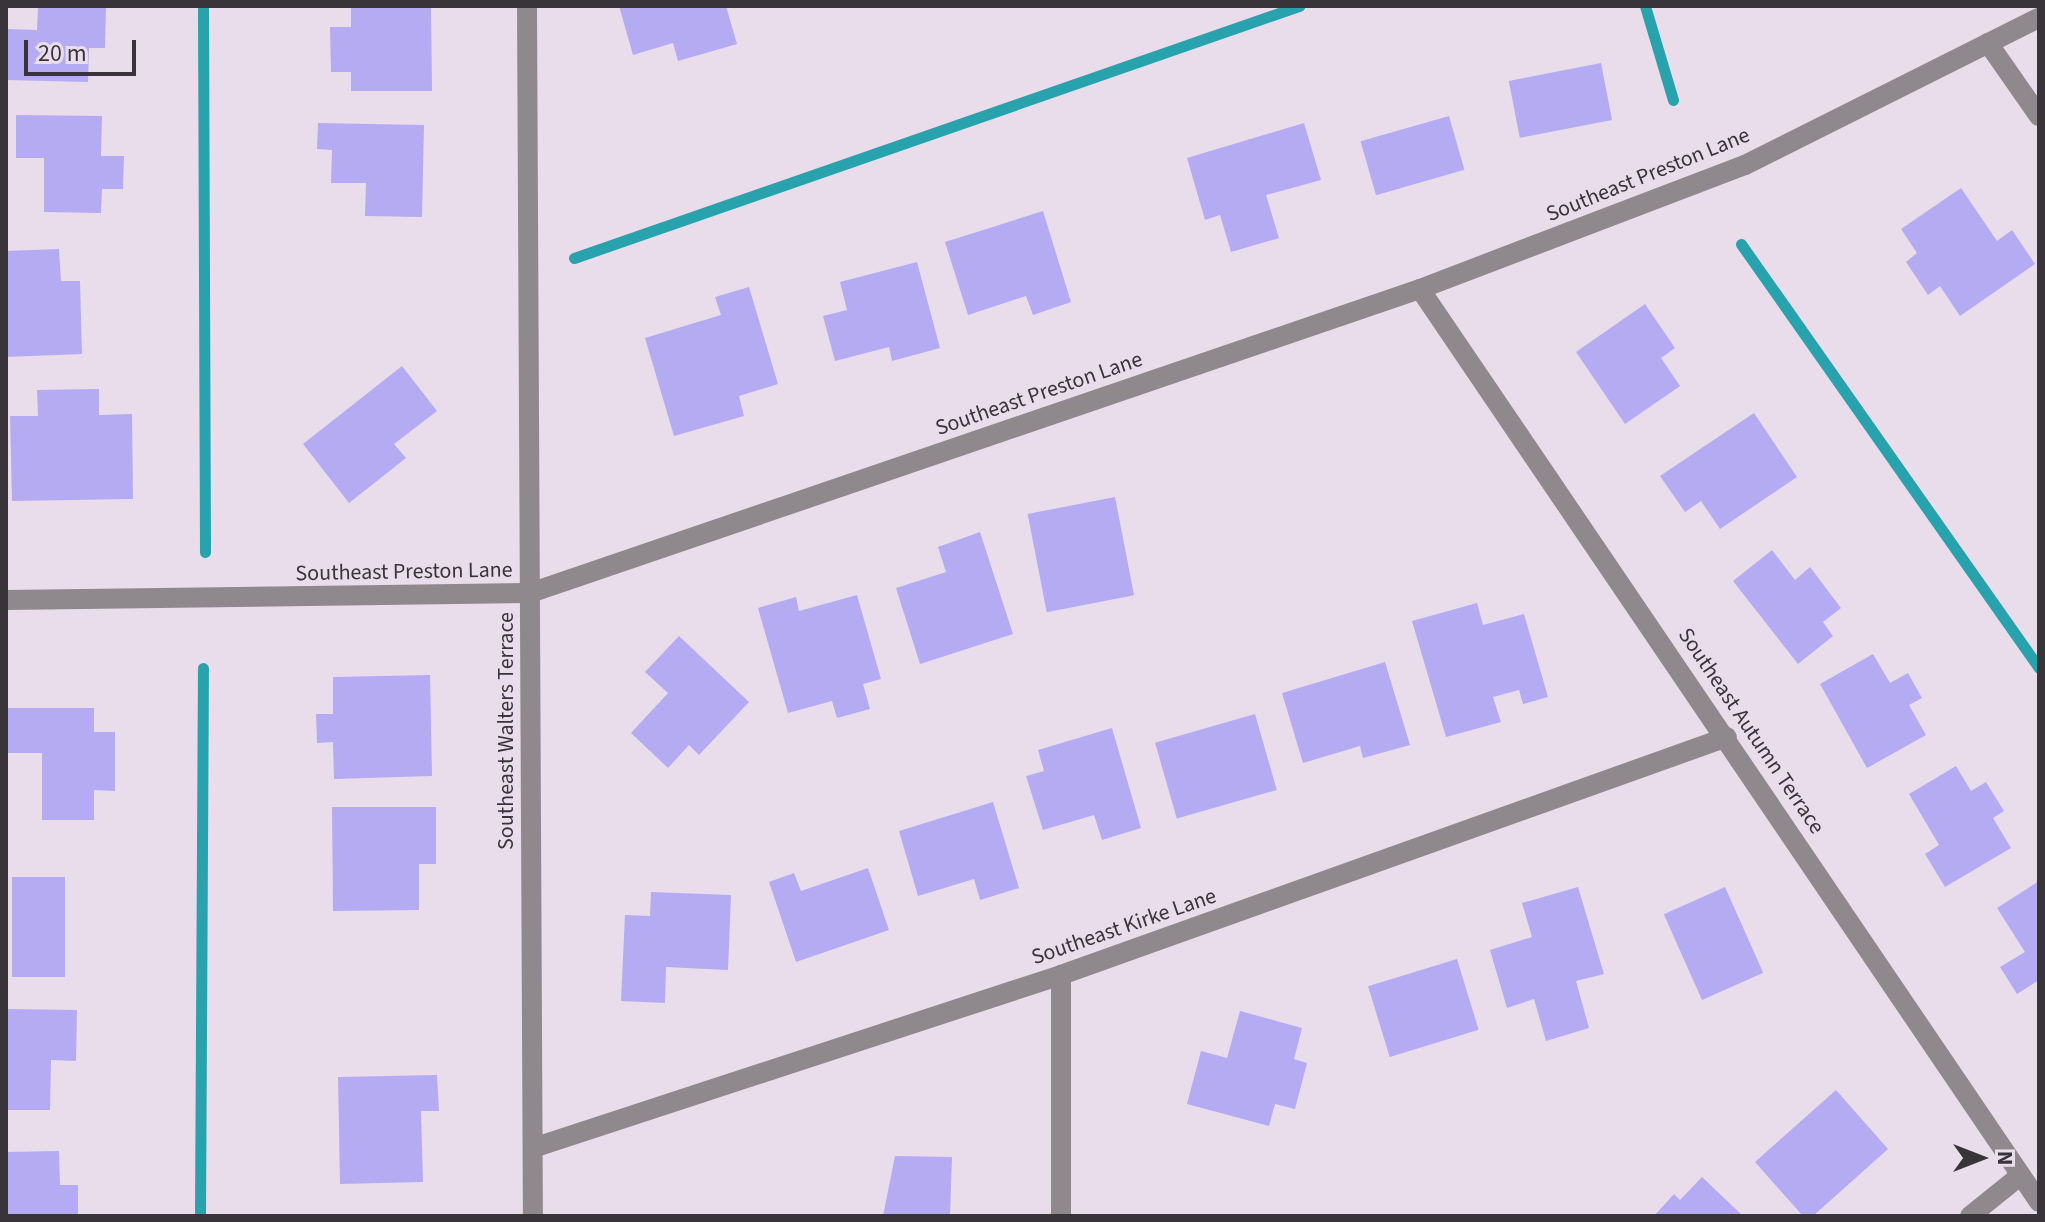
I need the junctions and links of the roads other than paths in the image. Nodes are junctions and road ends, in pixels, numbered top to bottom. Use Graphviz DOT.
graph roads {
  1 [pos="527,6"];
  2 [pos="2039,18"];
  3 [pos="1988,43"];
  4 [pos="2039,116"];
  5 [pos="1420,289"];
  6 [pos="530,593"];
  7 [pos="6,600"];
  8 [pos="1727,737"];
  9 [pos="1061,975"];
  10 [pos="533,1148"];
  11 [pos="2021,1175"];
  12 [pos="2039,1202"];
  13 [pos="533,1216"];
  14 [pos="1061,1216"];
  15 [pos="1970,1216"];
  1 -- 6 [label="street, Southeast Walters Terrace"];
  2 -- 3 [label="street, Southeast Preston Lane"];
  3 -- 4 [label="street"];
  3 -- 5 [label="street, Southeast Preston Lane"];
  5 -- 6 [label="street, Southeast Preston Lane"];
  5 -- 8 [label="street, Southeast Autumn Terrace"];
  6 -- 7 [label="street, Southeast Preston Lane"];
  6 -- 10 [label="street, Southeast Walters Terrace"];
  8 -- 9 [label="street, Southeast Kirke Lane"];
  8 -- 11 [label="street, Southeast Autumn Terrace"];
  9 -- 10 [label="street, Southeast Kirke Lane"];
  9 -- 14 [label="street"];
  10 -- 13 [label="street, Southeast Walters Terrace"];
  11 -- 12 [label="street, Southeast Autumn Terrace"];
  11 -- 15 [label="street"];
}
